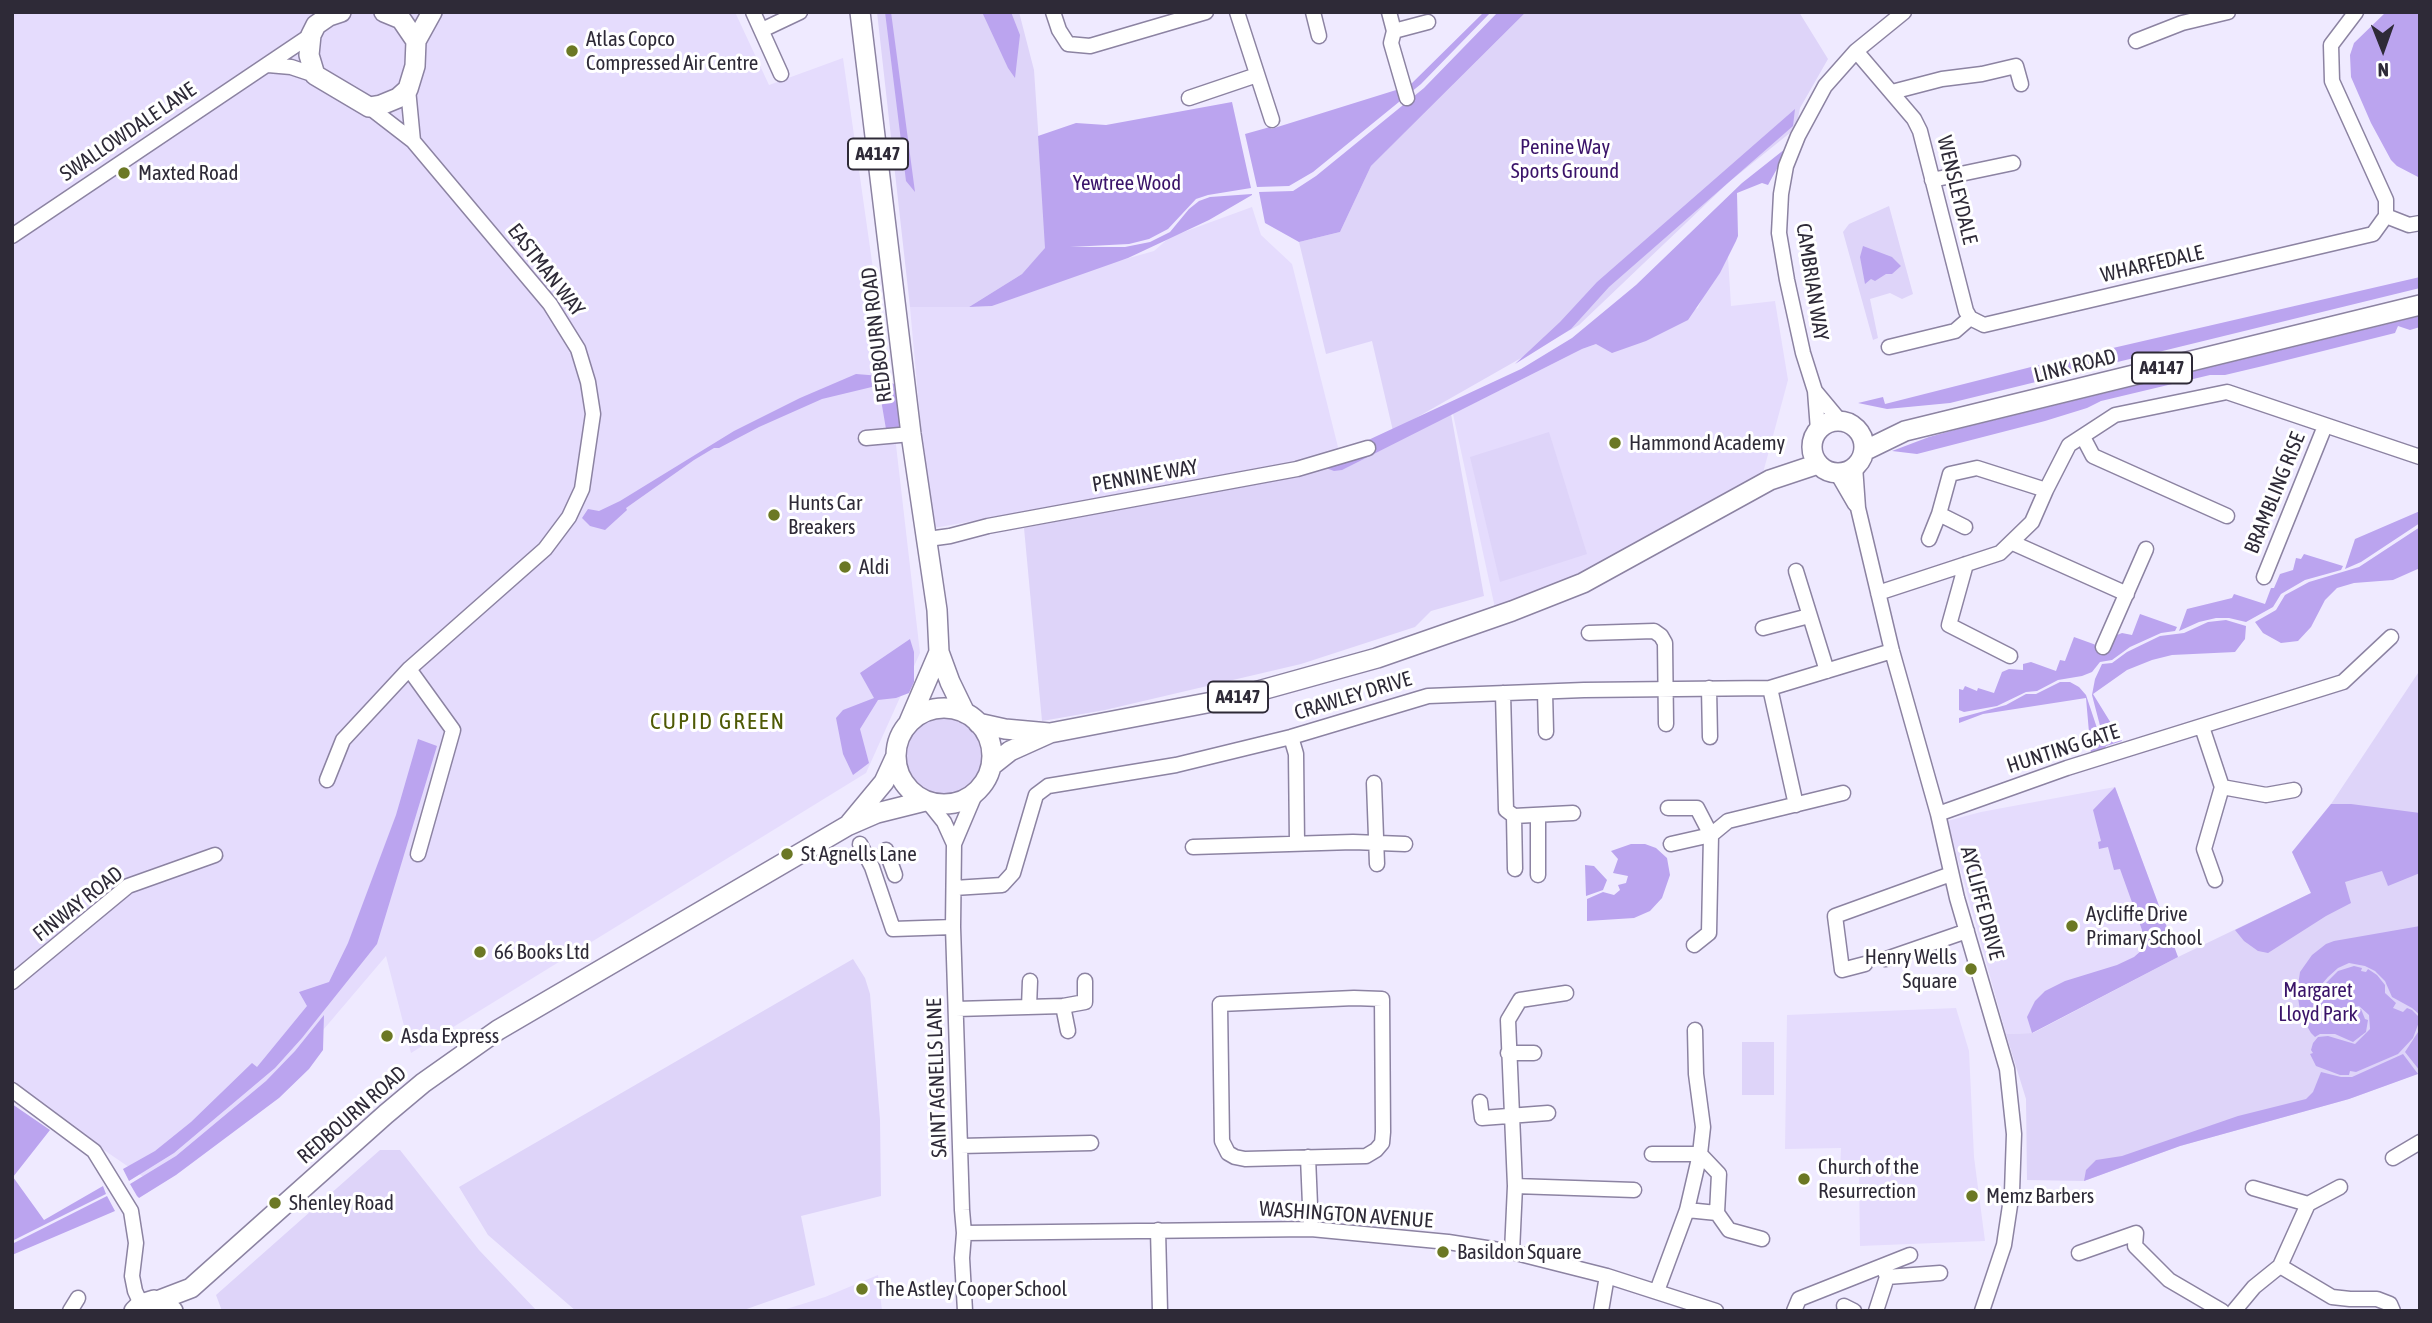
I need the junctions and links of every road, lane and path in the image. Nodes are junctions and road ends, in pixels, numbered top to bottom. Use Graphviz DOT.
graph roads {
  1 [pos="341,12"];
  2 [pos="384,12"];
  3 [pos="432,12"];
  4 [pos="753,12"];
  5 [pos="800,12"];
  6 [pos="860,12"];
  7 [pos="1053,12"];
  8 [pos="1237,12"];
  9 [pos="1312,12"];
  10 [pos="1389,12"];
  11 [pos="1904,12"];
  12 [pos="2228,12"];
  13 [pos="1198,13"];
  14 [pos="2350,14"];
  15 [pos="1428,22"];
  16 [pos="313,24"];
  17 [pos="762,30"];
  18 [pos="1394,31"];
  19 [pos="1319,36"];
  20 [pos="416,41"];
  21 [pos="2136,41"];
  22 [pos="1856,51"];
  23 [pos="268,65"];
  24 [pos="781,74"];
  25 [pos="315,75"];
  26 [pos="1257,75"];
  27 [pos="2021,84"];
  28 [pos="408,89"];
  29 [pos="1892,92"];
  30 [pos="1189,98"];
  31 [pos="1407,98"];
  32 [pos="369,107"];
  33 [pos="1272,120"];
  34 [pos="413,141"];
  35 [pos="2013,163"];
  36 [pos="1932,180"];
  37 [pos="2386,216"];
  38 [pos="2420,223"];
  39 [pos="12,236"];
  40 [pos="2420,304"];
  41 [pos="1970,318"];
  42 [pos="1889,347"];
  43 [pos="1815,391"];
  44 [pos="1846,422"];
  45 [pos="2325,426"];
  46 [pos="1905,431"];
  47 [pos="911,434"];
  48 [pos="1815,436"];
  49 [pos="2083,437"];
  50 [pos="866,438"];
  51 [pos="1368,448"];
  52 [pos="2420,457"];
  53 [pos="1852,463"];
  54 [pos="1818,464"];
  55 [pos="1770,480"];
  56 [pos="2046,490"];
  57 [pos="1939,514"];
  58 [pos="2227,516"];
  59 [pos="1965,527"];
  60 [pos="928,539"];
  61 [pos="1929,540"];
  62 [pos="2013,543"];
  63 [pos="2146,549"];
  64 [pos="1966,564"];
  65 [pos="1796,571"];
  66 [pos="2264,576"];
  67 [pos="1878,593"];
  68 [pos="2127,594"];
  69 [pos="1809,616"];
  70 [pos="1763,628"];
  71 [pos="1589,633"];
  72 [pos="2391,637"];
  73 [pos="2103,647"];
  74 [pos="1892,651"];
  75 [pos="939,652"];
  76 [pos="2010,656"];
  77 [pos="409,668"];
  78 [pos="1827,671"];
  79 [pos="1709,688"];
  80 [pos="1770,688"];
  81 [pos="1667,689"];
  82 [pos="1545,692"];
  83 [pos="1503,694"];
  84 [pos="972,718"];
  85 [pos="909,722"];
  86 [pos="1666,724"];
  87 [pos="2202,727"];
  88 [pos="1546,732"];
  89 [pos="1050,733"];
  90 [pos="1291,737"];
  91 [pos="1710,737"];
  92 [pos="895,758"];
  93 [pos="991,766"];
  94 [pos="327,780"];
  95 [pos="1374,783"];
  96 [pos="2222,787"];
  97 [pos="2294,790"];
  98 [pos="976,792"];
  99 [pos="1843,793"];
  100 [pos="927,801"];
  101 [pos="1796,805"];
  102 [pos="1668,808"];
  103 [pos="1573,813"];
  104 [pos="1938,814"];
  105 [pos="1538,815"];
  106 [pos="1514,816"];
  107 [pos="847,826"];
  108 [pos="1711,835"];
  109 [pos="1297,843"];
  110 [pos="1376,843"];
  111 [pos="860,844"];
  112 [pos="954,844"];
  113 [pos="1405,844"];
  114 [pos="1671,844"];
  115 [pos="1193,847"];
  116 [pos="418,854"];
  117 [pos="215,855"];
  118 [pos="891,863"];
  119 [pos="1377,864"];
  120 [pos="872,867"];
  121 [pos="1515,869"];
  122 [pos="1951,874"];
  123 [pos="1538,875"];
  124 [pos="2215,880"];
  125 [pos="954,888"];
  126 [pos="953,927"];
  127 [pos="1967,931"];
  128 [pos="1694,945"];
  129 [pos="1886,959"];
  130 [pos="1865,964"];
  131 [pos="1030,981"];
  132 [pos="1085,981"];
  133 [pos="12,982"];
  134 [pos="1566,993"];
  135 [pos="1063,1006"];
  136 [pos="1029,1007"];
  137 [pos="956,1009"];
  138 [pos="1695,1030"];
  139 [pos="1068,1031"];
  140 [pos="1508,1053"];
  141 [pos="1534,1054"];
  142 [pos="12,1090"];
  143 [pos="1480,1102"];
  144 [pos="1548,1113"];
  145 [pos="1510,1117"];
  146 [pos="2420,1142"];
  147 [pos="1091,1143"];
  148 [pos="960,1146"];
  149 [pos="1652,1154"];
  150 [pos="1700,1154"];
  151 [pos="1308,1157"];
  152 [pos="2393,1158"];
  153 [pos="1515,1186"];
  154 [pos="2340,1187"];
  155 [pos="2253,1188"];
  156 [pos="1634,1190"];
  157 [pos="2308,1204"];
  158 [pos="1687,1210"];
  159 [pos="1717,1213"];
  160 [pos="1311,1229"];
  161 [pos="1158,1230"];
  162 [pos="964,1233"];
  163 [pos="1762,1239"];
  164 [pos="1512,1252"];
  165 [pos="2079,1253"];
  166 [pos="1910,1255"];
  167 [pos="2280,1266"];
  168 [pos="1885,1271"];
  169 [pos="1940,1273"];
  170 [pos="1607,1276"];
  171 [pos="191,1288"];
  172 [pos="1657,1291"];
  173 [pos="151,1307"];
  174 [pos="182,1311"];
  175 [pos="965,1311"];
  176 [pos="1160,1311"];
  177 [pos="1601,1311"];
  178 [pos="1716,1311"];
  179 [pos="1794,1311"];
  180 [pos="1877,1311"];
  181 [pos="1982,1311"];
  182 [pos="2222,1311"];
  183 [pos="2234,1311"];
  184 [pos="2393,1311"];
  1 -- 16 [label="main road"];
  2 -- 20 [label="main road"];
  3 -- 20 [label="main road"];
  4 -- 17 [label="street"];
  5 -- 17 [label="street"];
  6 -- 47 [label="main road, REDBOURN ROAD / A4147"];
  7 -- 13 [label="street"];
  8 -- 26 [label="street"];
  9 -- 19 [label="street"];
  10 -- 18 [label="street"];
  11 -- 22 [label="street, CAMBRIAN WAY"];
  12 -- 21 [label="street"];
  14 -- 37 [label="street"];
  15 -- 18 [label="street"];
  16 -- 23 [label="street, SWALLOWDALE LANE"];
  16 -- 25 [label="main road"];
  17 -- 24 [label="street"];
  18 -- 31 [label="street"];
  20 -- 28 [label="main road"];
  22 -- 29 [label="street, WENSLEYDALE"];
  22 -- 43 [label="street, CAMBRIAN WAY"];
  23 -- 25 [label="street"];
  23 -- 39 [label="street, SWALLOWDALE LANE"];
  25 -- 32 [label="main road"];
  26 -- 30 [label="street"];
  26 -- 33 [label="street"];
  27 -- 29 [label="street"];
  28 -- 32 [label="main road"];
  28 -- 34 [label="street"];
  29 -- 36 [label="street, WENSLEYDALE"];
  32 -- 34 [label="street, EASTMAN WAY"];
  34 -- 77 [label="street, EASTMAN WAY"];
  35 -- 36 [label="street"];
  36 -- 41 [label="street, WENSLEYDALE"];
  37 -- 38 [label="street"];
  37 -- 41 [label="street, WHARFEDALE"];
  40 -- 46 [label="main road, LINK ROAD / A4147"];
  41 -- 42 [label="street"];
  43 -- 44 [label="street, CAMBRIAN WAY"];
  43 -- 48 [label="street, CAMBRIAN WAY"];
  44 -- 46 [label="main road, LINK ROAD / A4147"];
  44 -- 48 [label="main road"];
  44 -- 53 [label="main road"];
  45 -- 49 [label="street"];
  45 -- 52 [label="street"];
  45 -- 66 [label="street, BRAMBLING RISE"];
  46 -- 53 [label="main road, LINK ROAD / A4147"];
  47 -- 50 [label="street"];
  47 -- 60 [label="main road, REDBOURN ROAD / A4147"];
  48 -- 54 [label="main road"];
  48 -- 55 [label="main road, A4147"];
  49 -- 56 [label="street"];
  49 -- 58 [label="street"];
  51 -- 60 [label="street, PENNINE WAY"];
  53 -- 54 [label="main road"];
  53 -- 67 [label="street, AYCLIFFE DRIVE"];
  54 -- 55 [label="main road, A4147"];
  55 -- 89 [label="main road, A4147"];
  56 -- 57 [label="street"];
  56 -- 62 [label="street"];
  57 -- 59 [label="street"];
  57 -- 61 [label="street"];
  60 -- 75 [label="main road, REDBOURN ROAD / A4147"];
  62 -- 64 [label="street"];
  62 -- 68 [label="street"];
  63 -- 68 [label="street"];
  64 -- 67 [label="street"];
  64 -- 76 [label="street"];
  65 -- 69 [label="street"];
  67 -- 74 [label="street, AYCLIFFE DRIVE"];
  68 -- 73 [label="street"];
  69 -- 70 [label="street"];
  69 -- 78 [label="street"];
  71 -- 81 [label="street"];
  72 -- 87 [label="street, HUNTING GATE"];
  74 -- 78 [label="street, CRAWLEY DRIVE"];
  74 -- 104 [label="street, AYCLIFFE DRIVE"];
  75 -- 84 [label="main road, REDBOURN ROAD / A4147"];
  75 -- 85 [label="main road, REDBOURN ROAD / A4147"];
  77 -- 94 [label="street, EASTMAN WAY"];
  77 -- 116 [label="street"];
  78 -- 80 [label="street, CRAWLEY DRIVE"];
  79 -- 80 [label="street, CRAWLEY DRIVE"];
  79 -- 81 [label="street, CRAWLEY DRIVE"];
  79 -- 91 [label="street"];
  80 -- 101 [label="street"];
  81 -- 82 [label="street, CRAWLEY DRIVE"];
  81 -- 86 [label="street"];
  82 -- 83 [label="street, CRAWLEY DRIVE"];
  82 -- 88 [label="street"];
  83 -- 90 [label="street, CRAWLEY DRIVE"];
  83 -- 106 [label="street"];
  84 -- 85 [label="main road"];
  84 -- 89 [label="main road, A4147"];
  84 -- 93 [label="main road"];
  85 -- 92 [label="main road"];
  87 -- 96 [label="street"];
  87 -- 104 [label="street, HUNTING GATE"];
  89 -- 93 [label="main road, A4147"];
  90 -- 109 [label="street"];
  90 -- 125 [label="street, CRAWLEY DRIVE"];
  92 -- 100 [label="main road"];
  92 -- 107 [label="main road, REDBOURN ROAD"];
  93 -- 98 [label="main road"];
  95 -- 110 [label="street"];
  96 -- 97 [label="street"];
  96 -- 124 [label="street"];
  98 -- 100 [label="main road"];
  98 -- 112 [label="street, SAINT AGNELLS LANE"];
  99 -- 101 [label="street"];
  100 -- 107 [label="main road, REDBOURN ROAD"];
  100 -- 112 [label="street, SAINT AGNELLS LANE"];
  101 -- 108 [label="street"];
  102 -- 108 [label="street"];
  103 -- 105 [label="street"];
  104 -- 122 [label="street, AYCLIFFE DRIVE"];
  105 -- 106 [label="street"];
  105 -- 123 [label="street"];
  106 -- 121 [label="street"];
  107 -- 171 [label="main road, REDBOURN ROAD"];
  108 -- 114 [label="street"];
  108 -- 128 [label="street"];
  109 -- 110 [label="street"];
  109 -- 115 [label="street"];
  110 -- 113 [label="street"];
  110 -- 119 [label="street"];
  111 -- 120 [label="street"];
  112 -- 125 [label="street, SAINT AGNELLS LANE"];
  117 -- 133 [label="street, FINWAY ROAD"];
  118 -- 120 [label="street"];
  120 -- 126 [label="street"];
  122 -- 127 [label="street, AYCLIFFE DRIVE"];
  122 -- 130 [label="street"];
  125 -- 126 [label="street, SAINT AGNELLS LANE"];
  126 -- 137 [label="street, SAINT AGNELLS LANE"];
  127 -- 129 [label="street"];
  127 -- 181 [label="street, AYCLIFFE DRIVE"];
  131 -- 136 [label="street"];
  132 -- 135 [label="street"];
  134 -- 140 [label="street"];
  135 -- 136 [label="street"];
  135 -- 139 [label="street"];
  136 -- 137 [label="street"];
  137 -- 148 [label="street, SAINT AGNELLS LANE"];
  138 -- 150 [label="street"];
  140 -- 141 [label="street"];
  140 -- 145 [label="street"];
  142 -- 173 [label="street"];
  143 -- 145 [label="street"];
  144 -- 145 [label="street"];
  145 -- 153 [label="street"];
  146 -- 152 [label="street"];
  147 -- 148 [label="street"];
  148 -- 162 [label="street, SAINT AGNELLS LANE"];
  149 -- 150 [label="street"];
  150 -- 158 [label="street"];
  150 -- 159 [label="street"];
  151 -- 151 [label="street"];
  151 -- 160 [label="street"];
  153 -- 156 [label="street"];
  153 -- 164 [label="street"];
  154 -- 157 [label="street"];
  155 -- 157 [label="street"];
  157 -- 167 [label="street"];
  158 -- 159 [label="street"];
  158 -- 172 [label="street"];
  159 -- 163 [label="street"];
  160 -- 161 [label="street, WASHINGTON AVENUE"];
  160 -- 164 [label="street, WASHINGTON AVENUE"];
  161 -- 162 [label="street, WASHINGTON AVENUE"];
  161 -- 176 [label="street"];
  162 -- 175 [label="street, SAINT AGNELLS LANE"];
  164 -- 170 [label="street, WASHINGTON AVENUE"];
  165 -- 182 [label="street"];
  166 -- 168 [label="street"];
  167 -- 183 [label="street"];
  167 -- 184 [label="street"];
  168 -- 169 [label="street"];
  168 -- 179 [label="street"];
  168 -- 180 [label="street"];
  170 -- 172 [label="street, WASHINGTON AVENUE"];
  170 -- 177 [label="street"];
  171 -- 173 [label="main road, REDBOURN ROAD"];
  171 -- 174 [label="main road, REDBOURN ROAD"];
  172 -- 178 [label="street, WASHINGTON AVENUE"];
}
